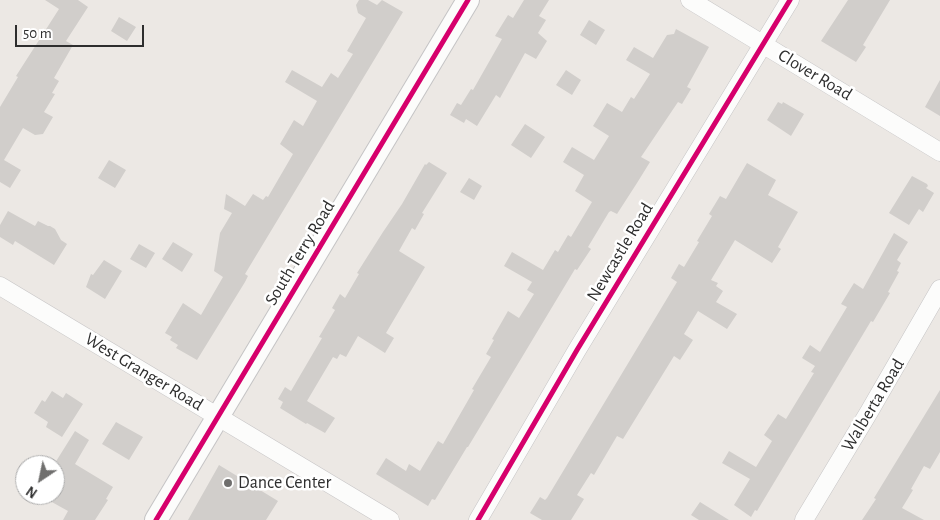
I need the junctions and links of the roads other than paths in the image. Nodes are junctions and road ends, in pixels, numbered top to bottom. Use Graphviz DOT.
graph roads {
  1 [pos="468,0"];
  2 [pos="690,0"];
  3 [pos="790,0"];
  4 [pos="764,44"];
  5 [pos="940,152"];
  6 [pos="0,286"];
  7 [pos="940,289"];
  8 [pos="218,416"];
  9 [pos="156,520"];
  10 [pos="390,520"];
  11 [pos="478,520"];
  12 [pos="804,520"];
  1 -- 8 [label="street, South Terry Road"];
  2 -- 4 [label="street, Clover Road"];
  3 -- 4 [label="street, Newcastle Road"];
  4 -- 5 [label="street, Clover Road"];
  4 -- 11 [label="street, Newcastle Road"];
  6 -- 8 [label="street, West Granger Road"];
  7 -- 12 [label="street, Walberta Road"];
  8 -- 9 [label="street, South Terry Road"];
  8 -- 10 [label="street, West Granger Road"];
}
